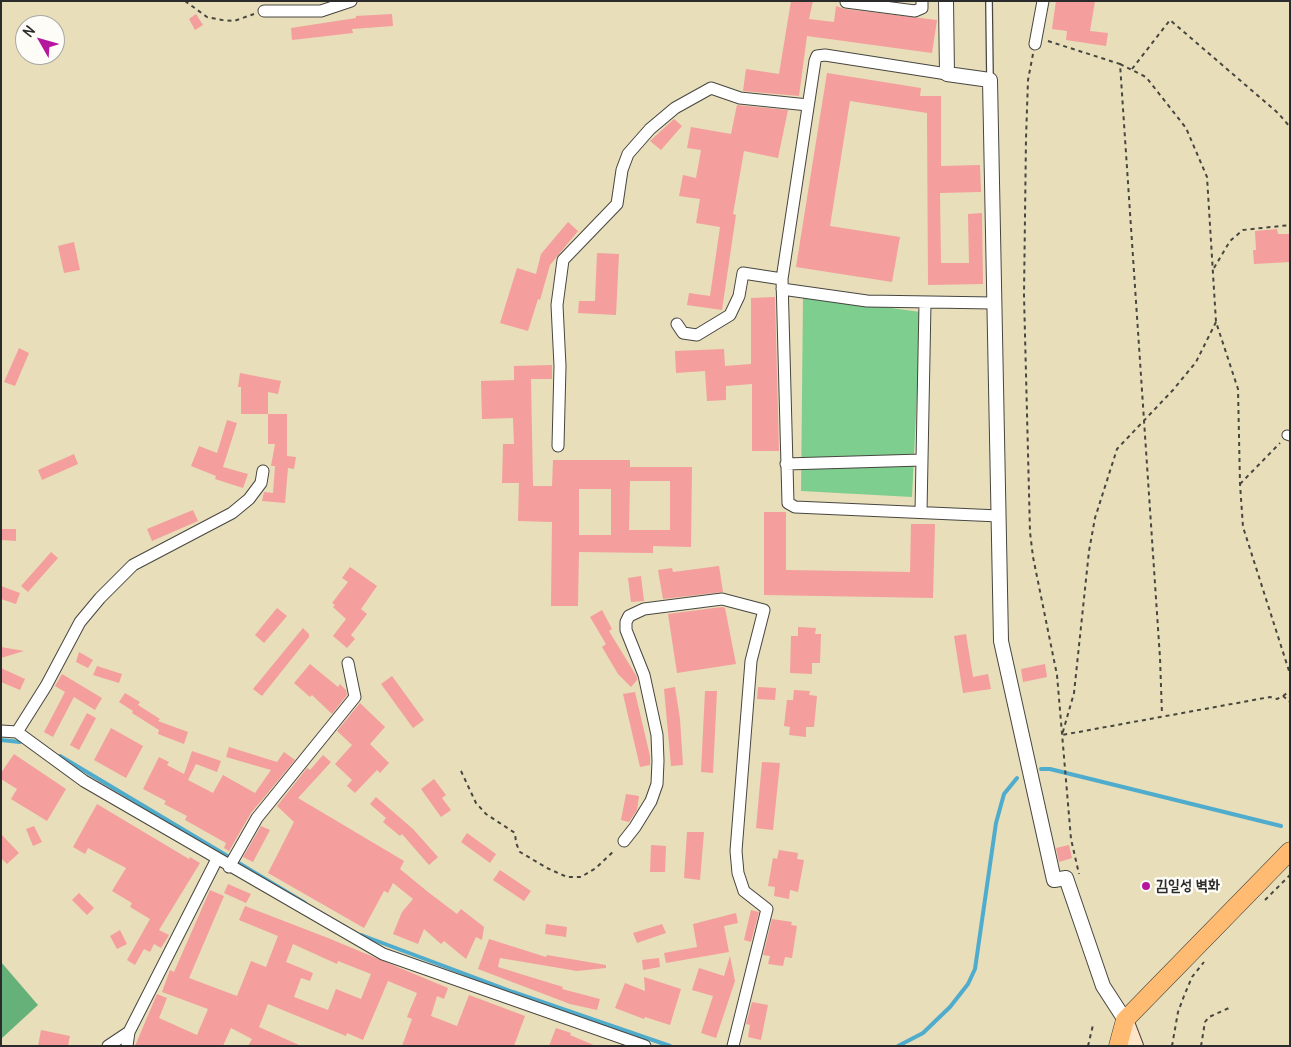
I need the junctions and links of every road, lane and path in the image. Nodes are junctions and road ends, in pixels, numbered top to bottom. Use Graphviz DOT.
graph roads {
  1 [pos="185,1"];
  2 [pos="351,1"];
  3 [pos="922,1"];
  4 [pos="946,1"];
  5 [pos="989,1"];
  6 [pos="1044,1"];
  7 [pos="846,2"];
  8 [pos="264,12"];
  9 [pos="1036,41"];
  10 [pos="1120,64"];
  11 [pos="1131,70"];
  12 [pos="947,74"];
  13 [pos="990,80"];
  14 [pos="808,106"];
  15 [pos="1290,127"];
  16 [pos="1290,225"];
  17 [pos="1214,268"];
  18 [pos="782,284"];
  19 [pos="993,302"];
  20 [pos="925,303"];
  21 [pos="1216,322"];
  22 [pos="677,324"];
  23 [pos="1145,418"];
  24 [pos="1289,436"];
  25 [pos="558,446"];
  26 [pos="922,460"];
  27 [pos="786,464"];
  28 [pos="263,470"];
  29 [pos="1240,484"];
  30 [pos="921,512"];
  31 [pos="1000,516"];
  32 [pos="348,663"];
  33 [pos="1290,674"];
  34 [pos="1290,691"];
  35 [pos="1283,696"];
  36 [pos="1290,702"];
  37 [pos="1162,715"];
  38 [pos="1,731"];
  39 [pos="17,732"];
  40 [pos="1062,734"];
  41 [pos="461,771"];
  42 [pos="624,841"];
  43 [pos="1290,851"];
  44 [pos="217,859"];
  45 [pos="229,866"];
  46 [pos="1290,875"];
  47 [pos="1080,878"];
  48 [pos="1263,902"];
  49 [pos="1206,958"];
  50 [pos="1229,1008"];
  51 [pos="1126,1020"];
  52 [pos="1093,1025"];
  53 [pos="129,1032"];
  54 [pos="108,1046"];
  55 [pos="127,1046"];
  56 [pos="646,1046"];
  57 [pos="734,1046"];
  58 [pos="1088,1046"];
  59 [pos="1118,1046"];
  60 [pos="1135,1046"];
  61 [pos="1172,1046"];
  62 [pos="1201,1046"];
  1 -- 8 [label="path"];
  2 -- 8 [label="street"];
  3 -- 7 [label="street"];
  4 -- 12 [label="street"];
  5 -- 13 [label="lane"];
  6 -- 9 [label="street"];
  9 -- 10 [label="path"];
  9 -- 40 [label="path"];
  10 -- 11 [label="path"];
  10 -- 23 [label="path"];
  11 -- 15 [label="path"];
  11 -- 17 [label="path"];
  12 -- 13 [label="street"];
  12 -- 14 [label="street"];
  13 -- 19 [label="street"];
  14 -- 18 [label="street"];
  14 -- 25 [label="street"];
  16 -- 17 [label="path"];
  17 -- 21 [label="path"];
  18 -- 20 [label="street"];
  18 -- 22 [label="street"];
  18 -- 27 [label="street"];
  19 -- 20 [label="street"];
  19 -- 31 [label="street"];
  20 -- 26 [label="street"];
  21 -- 23 [label="path"];
  21 -- 29 [label="path"];
  23 -- 37 [label="path"];
  23 -- 40 [label="path"];
  24 -- 29 [label="path"];
  26 -- 27 [label="street"];
  26 -- 30 [label="street"];
  27 -- 30 [label="street"];
  28 -- 39 [label="street"];
  29 -- 33 [label="path"];
  30 -- 31 [label="street"];
  31 -- 51 [label="street"];
  32 -- 45 [label="street"];
  34 -- 35 [label="path"];
  35 -- 36 [label="path"];
  35 -- 37 [label="path"];
  37 -- 40 [label="path"];
  38 -- 39 [label="street"];
  39 -- 44 [label="street"];
  40 -- 47 [label="path"];
  41 -- 42 [label="path"];
  42 -- 57 [label="street"];
  43 -- 51 [label="main road"];
  44 -- 45 [label="street"];
  44 -- 53 [label="street"];
  45 -- 56 [label="street"];
  46 -- 48 [label="path"];
  49 -- 61 [label="path"];
  50 -- 62 [label="path"];
  51 -- 59 [label="main road"];
  51 -- 60 [label="main road"];
  52 -- 58 [label="path"];
  53 -- 54 [label="street"];
  53 -- 55 [label="street"];
}
